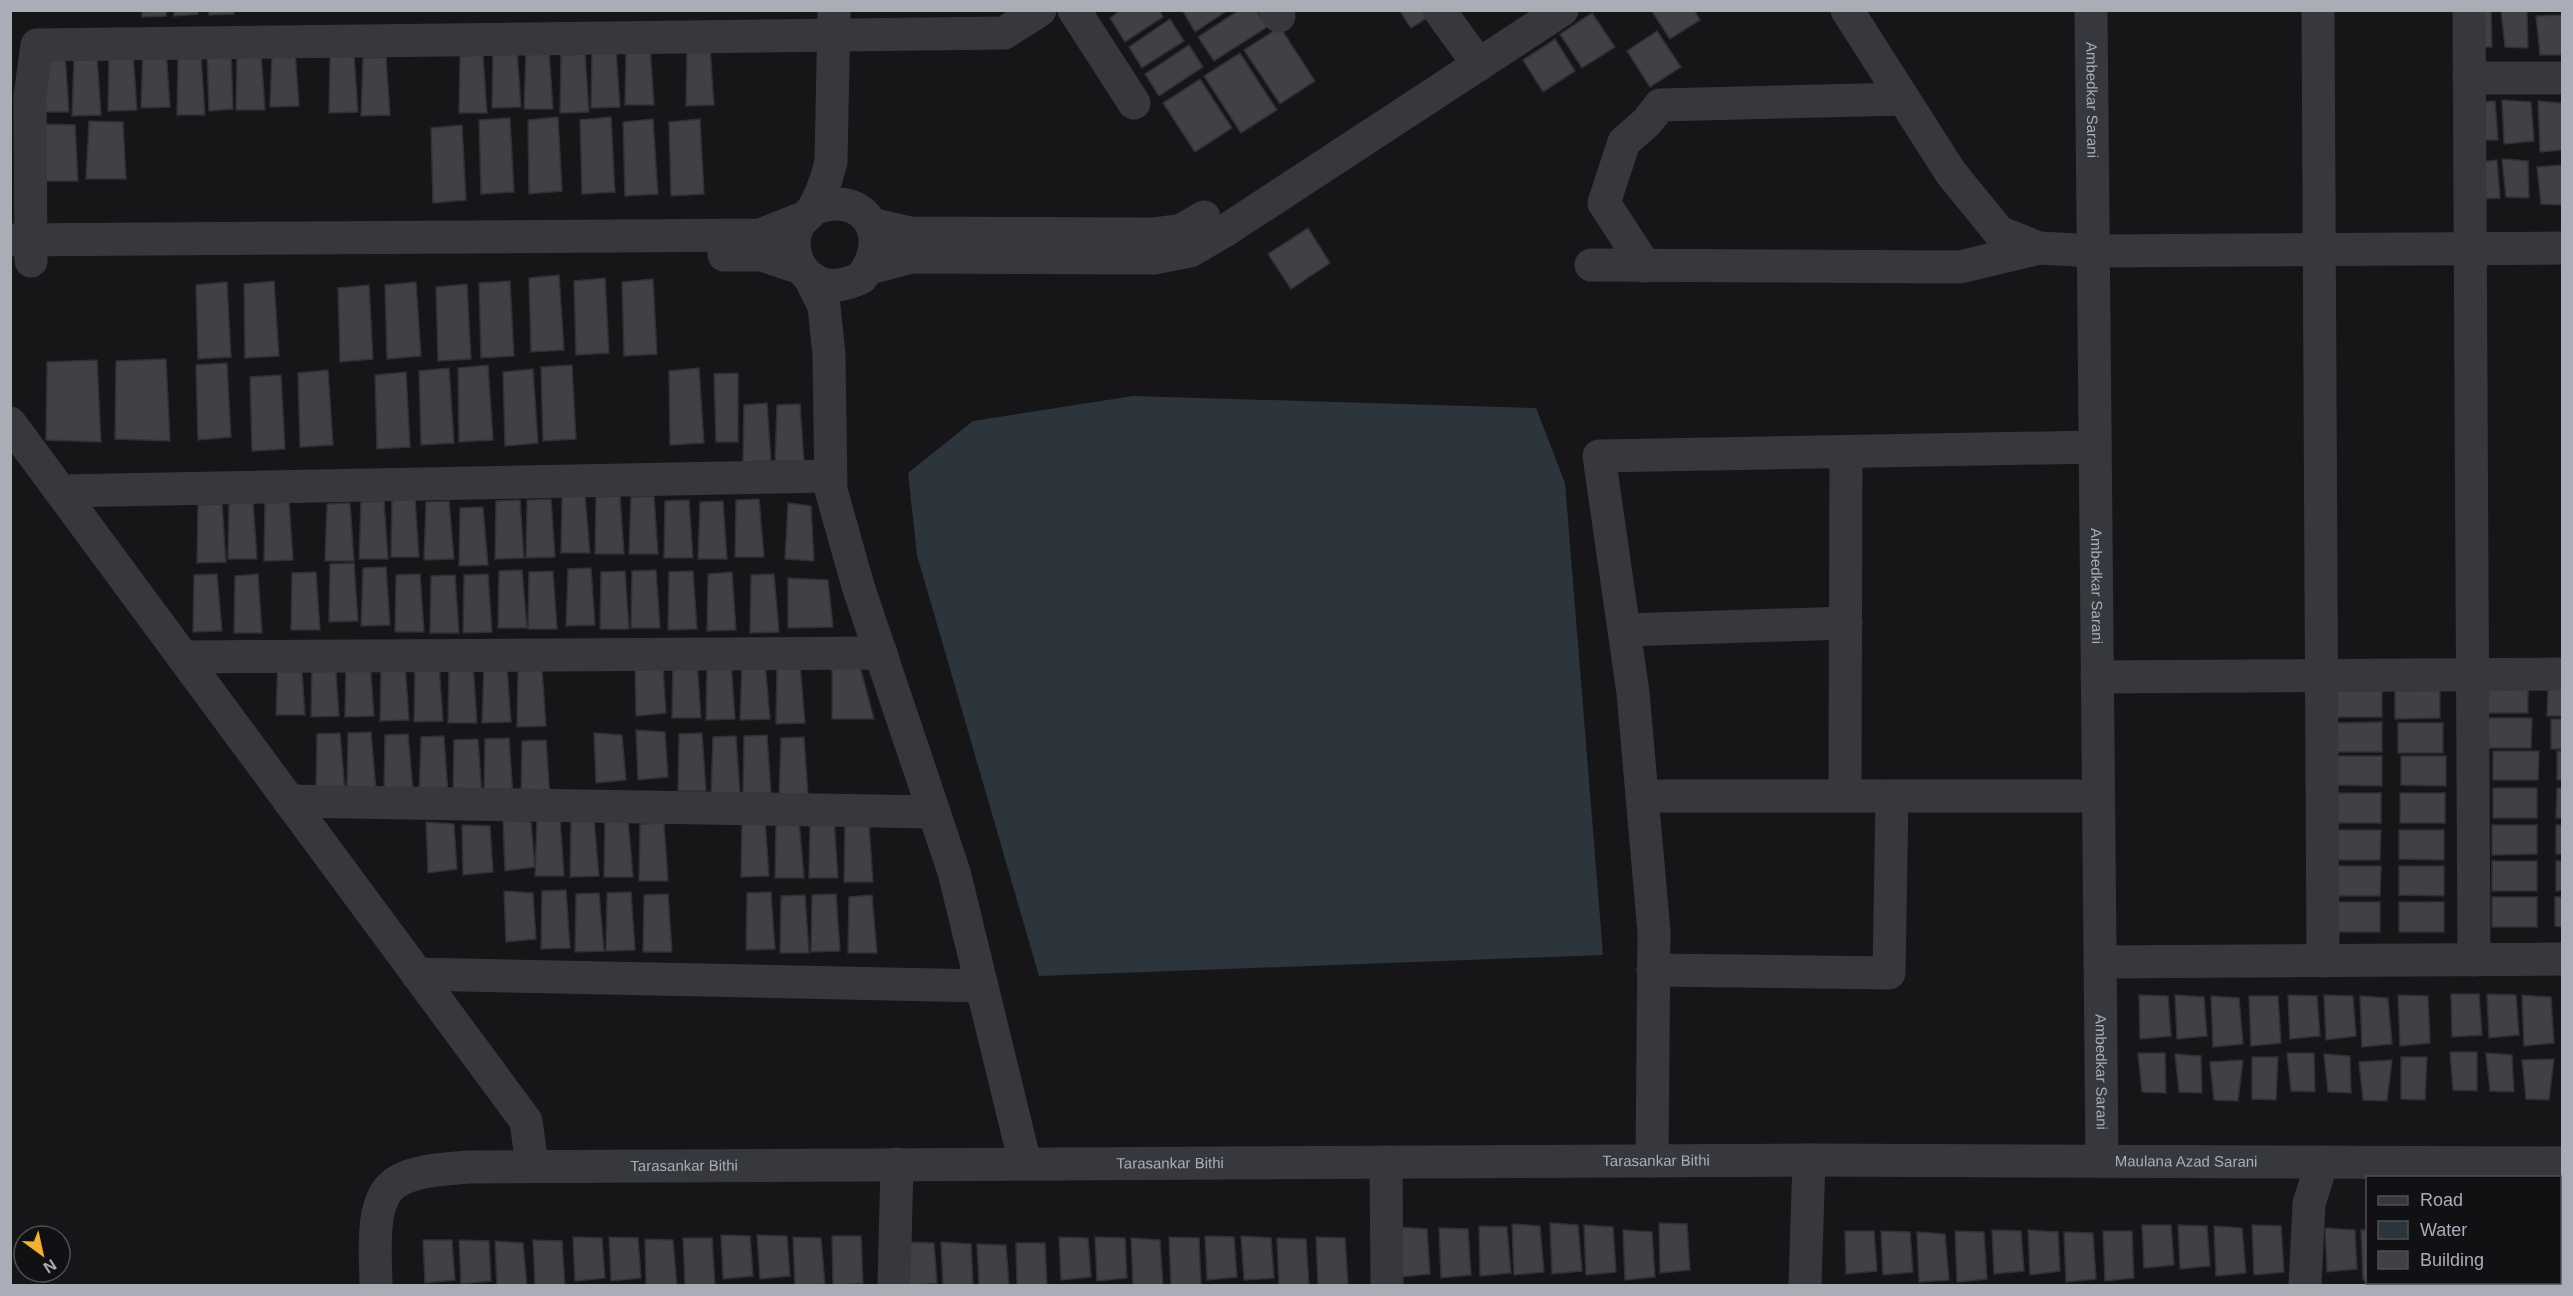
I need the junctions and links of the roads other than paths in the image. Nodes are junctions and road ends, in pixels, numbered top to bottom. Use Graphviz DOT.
graph roads {
  1 [pos="1040,10"];
  2 [pos="1074,10"];
  3 [pos="1439,10"];
  4 [pos="1520,10"];
  5 [pos="1562,10"];
  6 [pos="1847,10"];
  7 [pos="2091,10"];
  8 [pos="2318,10"];
  9 [pos="2469,10"];
  10 [pos="834,22"];
  11 [pos="1472,56"];
  12 [pos="2469,78"];
  13 [pos="2562,78"];
  14 [pos="1904,99"];
  15 [pos="1134,103"];
  16 [pos="834,131"];
  17 [pos="808,214"];
  18 [pos="863,216"];
  19 [pos="2038,248"];
  20 [pos="2562,248"];
  21 [pos="2319,249"];
  22 [pos="2470,249"];
  23 [pos="21,251"];
  24 [pos="2094,251"];
  25 [pos="1591,265"];
  26 [pos="1645,266"];
  27 [pos="806,273"];
  28 [pos="865,273"];
  29 [pos="829,355"];
  30 [pos="10,423"];
  31 [pos="2096,447"];
  32 [pos="1846,452"];
  33 [pos="830,476"];
  34 [pos="61,491"];
  35 [pos="1846,623"];
  36 [pos="1624,630"];
  37 [pos="881,653"];
  38 [pos="183,657"];
  39 [pos="2472,674"];
  40 [pos="2562,674"];
  41 [pos="2321,675"];
  42 [pos="2097,677"];
  43 [pos="1642,796"];
  44 [pos="1845,796"];
  45 [pos="1892,796"];
  46 [pos="2098,796"];
  47 [pos="289,801"];
  48 [pos="934,812"];
  49 [pos="2562,959"];
  50 [pos="2474,960"];
  51 [pos="2323,961"];
  52 [pos="2100,962"];
  53 [pos="1653,970"];
  54 [pos="417,974"];
  55 [pos="982,986"];
  56 [pos="1809,1160"];
  57 [pos="1652,1161"];
  58 [pos="2102,1161"];
  59 [pos="1386,1162"];
  60 [pos="2322,1162"];
  61 [pos="1025,1163"];
  62 [pos="2562,1163"];
  63 [pos="897,1164"];
  64 [pos="532,1165"];
  65 [pos="376,1286"];
  66 [pos="894,1286"];
  67 [pos="1387,1286"];
  68 [pos="1805,1286"];
  69 [pos="2305,1286"];
  1 -- 10 [label="street"];
  2 -- 15 [label="street"];
  3 -- 11 [label="street"];
  4 -- 11 [label="street"];
  5 -- 11 [label="street"];
  6 -- 14 [label="street"];
  7 -- 24 [label="street, Ambedkar Sarani"];
  8 -- 21 [label="street"];
  9 -- 12 [label="street"];
  10 -- 16 [label="street"];
  10 -- 23 [label="street"];
  11 -- 18 [label="street"];
  11 -- 28 [label="street"];
  12 -- 13 [label="street"];
  12 -- 22 [label="street"];
  14 -- 19 [label="street"];
  14 -- 26 [label="street"];
  16 -- 17 [label="street"];
  16 -- 18 [label="street"];
  17 -- 18 [label="street"];
  17 -- 23 [label="street"];
  17 -- 27 [label="street"];
  18 -- 28 [label="street"];
  19 -- 24 [label="street"];
  19 -- 26 [label="street"];
  20 -- 22 [label="street"];
  21 -- 22 [label="street"];
  21 -- 24 [label="street"];
  21 -- 41 [label="street"];
  22 -- 39 [label="street"];
  23 -- 27 [label="street"];
  24 -- 31 [label="street, Ambedkar Sarani"];
  25 -- 26 [label="street"];
  27 -- 28 [label="street"];
  27 -- 29 [label="street"];
  28 -- 29 [label="street"];
  29 -- 33 [label="street"];
  30 -- 34 [label="street"];
  31 -- 32 [label="street"];
  31 -- 42 [label="street, Ambedkar Sarani"];
  32 -- 35 [label="street"];
  32 -- 36 [label="street"];
  33 -- 34 [label="street"];
  33 -- 37 [label="street"];
  34 -- 38 [label="street"];
  35 -- 36 [label="street"];
  35 -- 44 [label="street"];
  36 -- 43 [label="street"];
  37 -- 38 [label="street"];
  37 -- 48 [label="street"];
  38 -- 47 [label="street"];
  39 -- 40 [label="street"];
  39 -- 41 [label="street"];
  39 -- 50 [label="street"];
  41 -- 42 [label="street"];
  41 -- 51 [label="street"];
  42 -- 46 [label="street, Ambedkar Sarani"];
  43 -- 44 [label="street"];
  43 -- 53 [label="street"];
  44 -- 45 [label="street"];
  45 -- 46 [label="street"];
  45 -- 53 [label="street"];
  46 -- 52 [label="street, Ambedkar Sarani"];
  47 -- 48 [label="street"];
  47 -- 54 [label="street"];
  48 -- 55 [label="street"];
  49 -- 50 [label="street"];
  50 -- 51 [label="street"];
  51 -- 52 [label="street"];
  52 -- 58 [label="street, Ambedkar Sarani"];
  53 -- 57 [label="street"];
  54 -- 55 [label="street"];
  54 -- 64 [label="street"];
  55 -- 61 [label="street"];
  56 -- 57 [label="street, Tarasankar Bithi"];
  56 -- 58 [label="street, Maulana Azad Sarani"];
  56 -- 68 [label="street"];
  57 -- 59 [label="street, Tarasankar Bithi"];
  58 -- 60 [label="street, Maulana Azad Sarani"];
  59 -- 61 [label="street, Tarasankar Bithi"];
  59 -- 67 [label="street"];
  60 -- 62 [label="street, Maulana Azad Sarani"];
  60 -- 69 [label="street"];
  61 -- 63 [label="street, Tarasankar Bithi"];
  63 -- 64 [label="street, Tarasankar Bithi"];
  63 -- 66 [label="street"];
  64 -- 65 [label="street, Tarasankar Bithi"];
}
